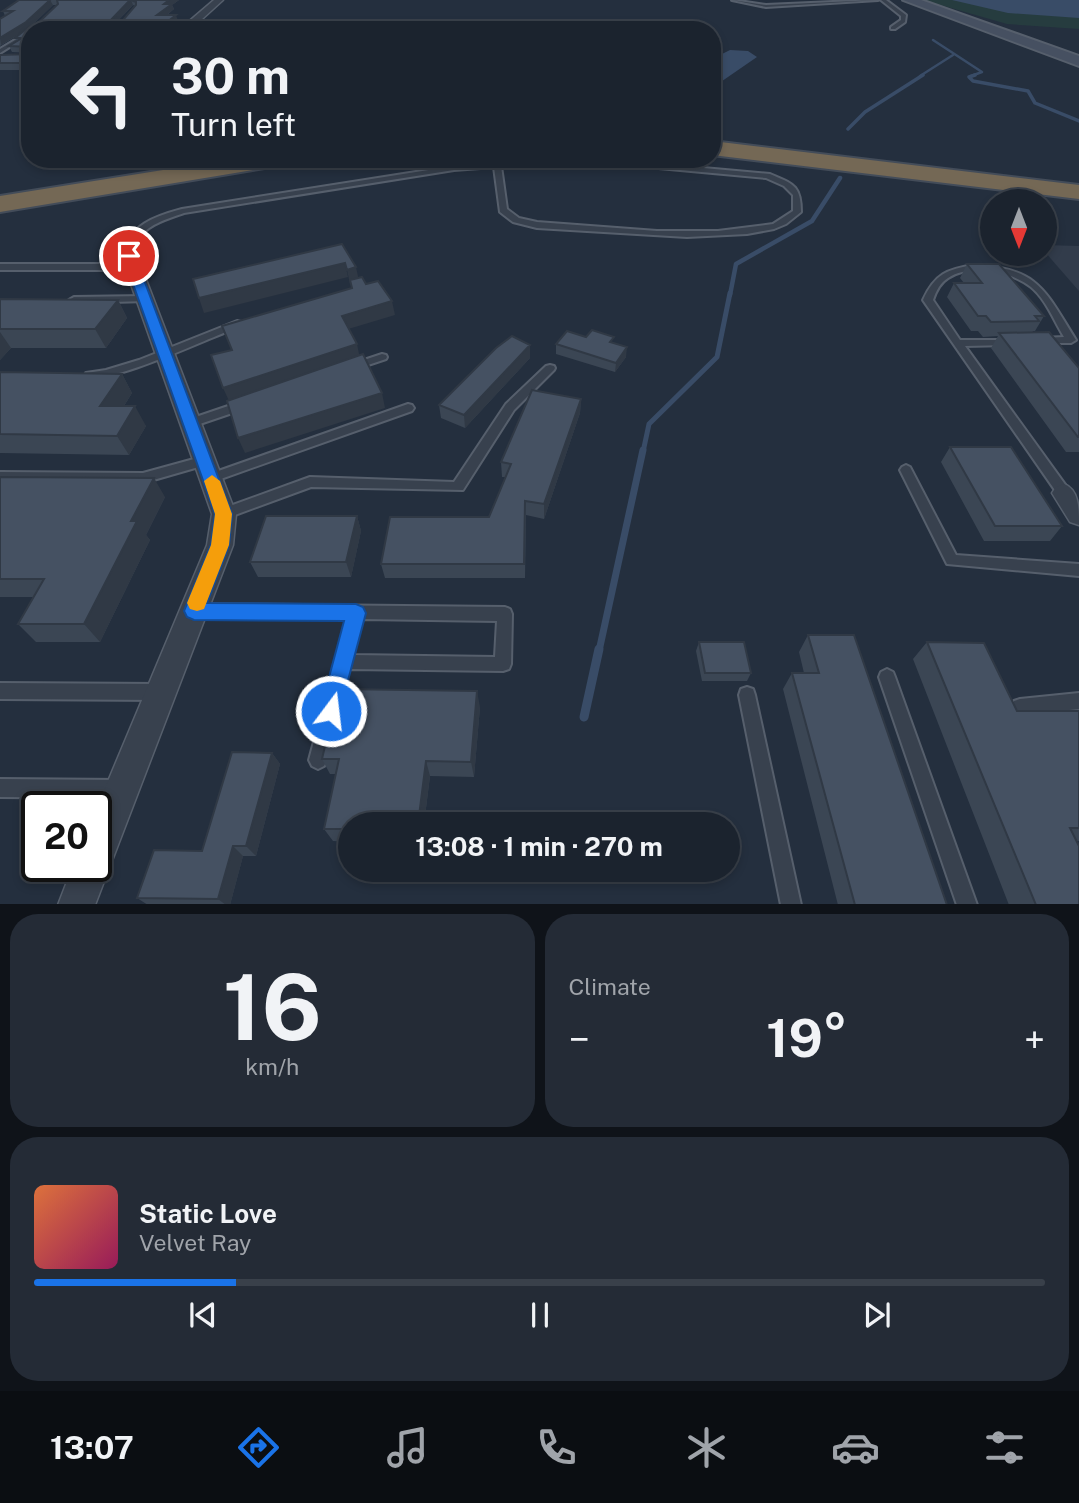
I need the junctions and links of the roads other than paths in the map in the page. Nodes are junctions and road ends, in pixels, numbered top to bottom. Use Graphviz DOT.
graph roads {
  1 [pos="219,0"];
  2 [pos="734,0"];
  3 [pos="876,0"];
  4 [pos="883,0"];
  5 [pos="909,0"];
  6 [pos="856,1"];
  7 [pos="194,21"];
  8 [pos="893,28"];
  9 [pos="21,39"];
  10 [pos="0,54"];
  11 [pos="10,57"];
  12 [pos="1079,61"];
  13 [pos="721,149"];
  14 [pos="222,168"];
  15 [pos="468,168"];
  16 [pos="498,168"];
  17 [pos="680,168"];
  18 [pos="1078,192"];
  19 [pos="0,204"];
  20 [pos="131,262"];
  21 [pos="0,267"];
  22 [pos="145,299"];
  23 [pos="66,300"];
  24 [pos="244,322"];
  25 [pos="1021,341"];
  26 [pos="1033,341"];
  27 [pos="958,343"];
  28 [pos="166,352"];
  29 [pos="382,357"];
  30 [pos="550,368"];
  31 [pos="343,370"];
  32 [pos="74,375"];
  33 [pos="254,401"];
  34 [pos="408,408"];
  35 [pos="191,423"];
  36 [pos="208,470"];
  37 [pos="906,470"];
  38 [pos="0,477"];
  39 [pos="1064,494"];
  40 [pos="223,514"];
  41 [pos="1079,515"];
  42 [pos="1079,570"];
  43 [pos="194,611"];
  44 [pos="356,613"];
  45 [pos="343,662"];
  46 [pos="887,677"];
  47 [pos="0,691"];
  48 [pos="161,691"];
  49 [pos="747,695"];
  50 [pos="1079,701"];
  51 [pos="1020,707"];
  52 [pos="318,760"];
  53 [pos="0,788"];
  54 [pos="122,789"];
  55 [pos="112,814"];
  56 [pos="85,882"];
  57 [pos="76,904"];
  58 [pos="791,904"];
  59 [pos="967,904"];
  1 -- 7 [label="street"];
  2 -- 6 [label="lane"];
  3 -- 6 [label="lane"];
  4 -- 8 [label="lane"];
  5 -- 12 [label="main road"];
  9 -- 10 [label="lane"];
  10 -- 11 [label="lane"];
  13 -- 18 [label="highway"];
  14 -- 19 [label="highway"];
  15 -- 20 [label="lane"];
  16 -- 17 [label="lane"];
  20 -- 21 [label="lane"];
  20 -- 22 [label="street"];
  22 -- 23 [label="lane"];
  22 -- 28 [label="street"];
  24 -- 28 [label="lane"];
  25 -- 27 [label="lane"];
  26 -- 27 [label="lane"];
  27 -- 39 [label="lane"];
  28 -- 32 [label="lane"];
  28 -- 35 [label="street"];
  29 -- 31 [label="lane"];
  30 -- 40 [label="lane"];
  33 -- 35 [label="lane"];
  34 -- 36 [label="lane"];
  35 -- 36 [label="street"];
  36 -- 38 [label="lane"];
  36 -- 40 [label="street"];
  37 -- 42 [label="lane"];
  39 -- 41 [label="street"];
  40 -- 43 [label="street"];
  43 -- 44 [label="lane"];
  43 -- 48 [label="street"];
  44 -- 45 [label="lane"];
  44 -- 45 [label="lane"];
  45 -- 52 [label="lane"];
  46 -- 59 [label="lane"];
  47 -- 48 [label="lane"];
  48 -- 54 [label="street"];
  49 -- 58 [label="lane"];
  50 -- 51 [label="lane"];
  53 -- 54 [label="lane"];
  54 -- 55 [label="street"];
  56 -- 57 [label="street"];
}
